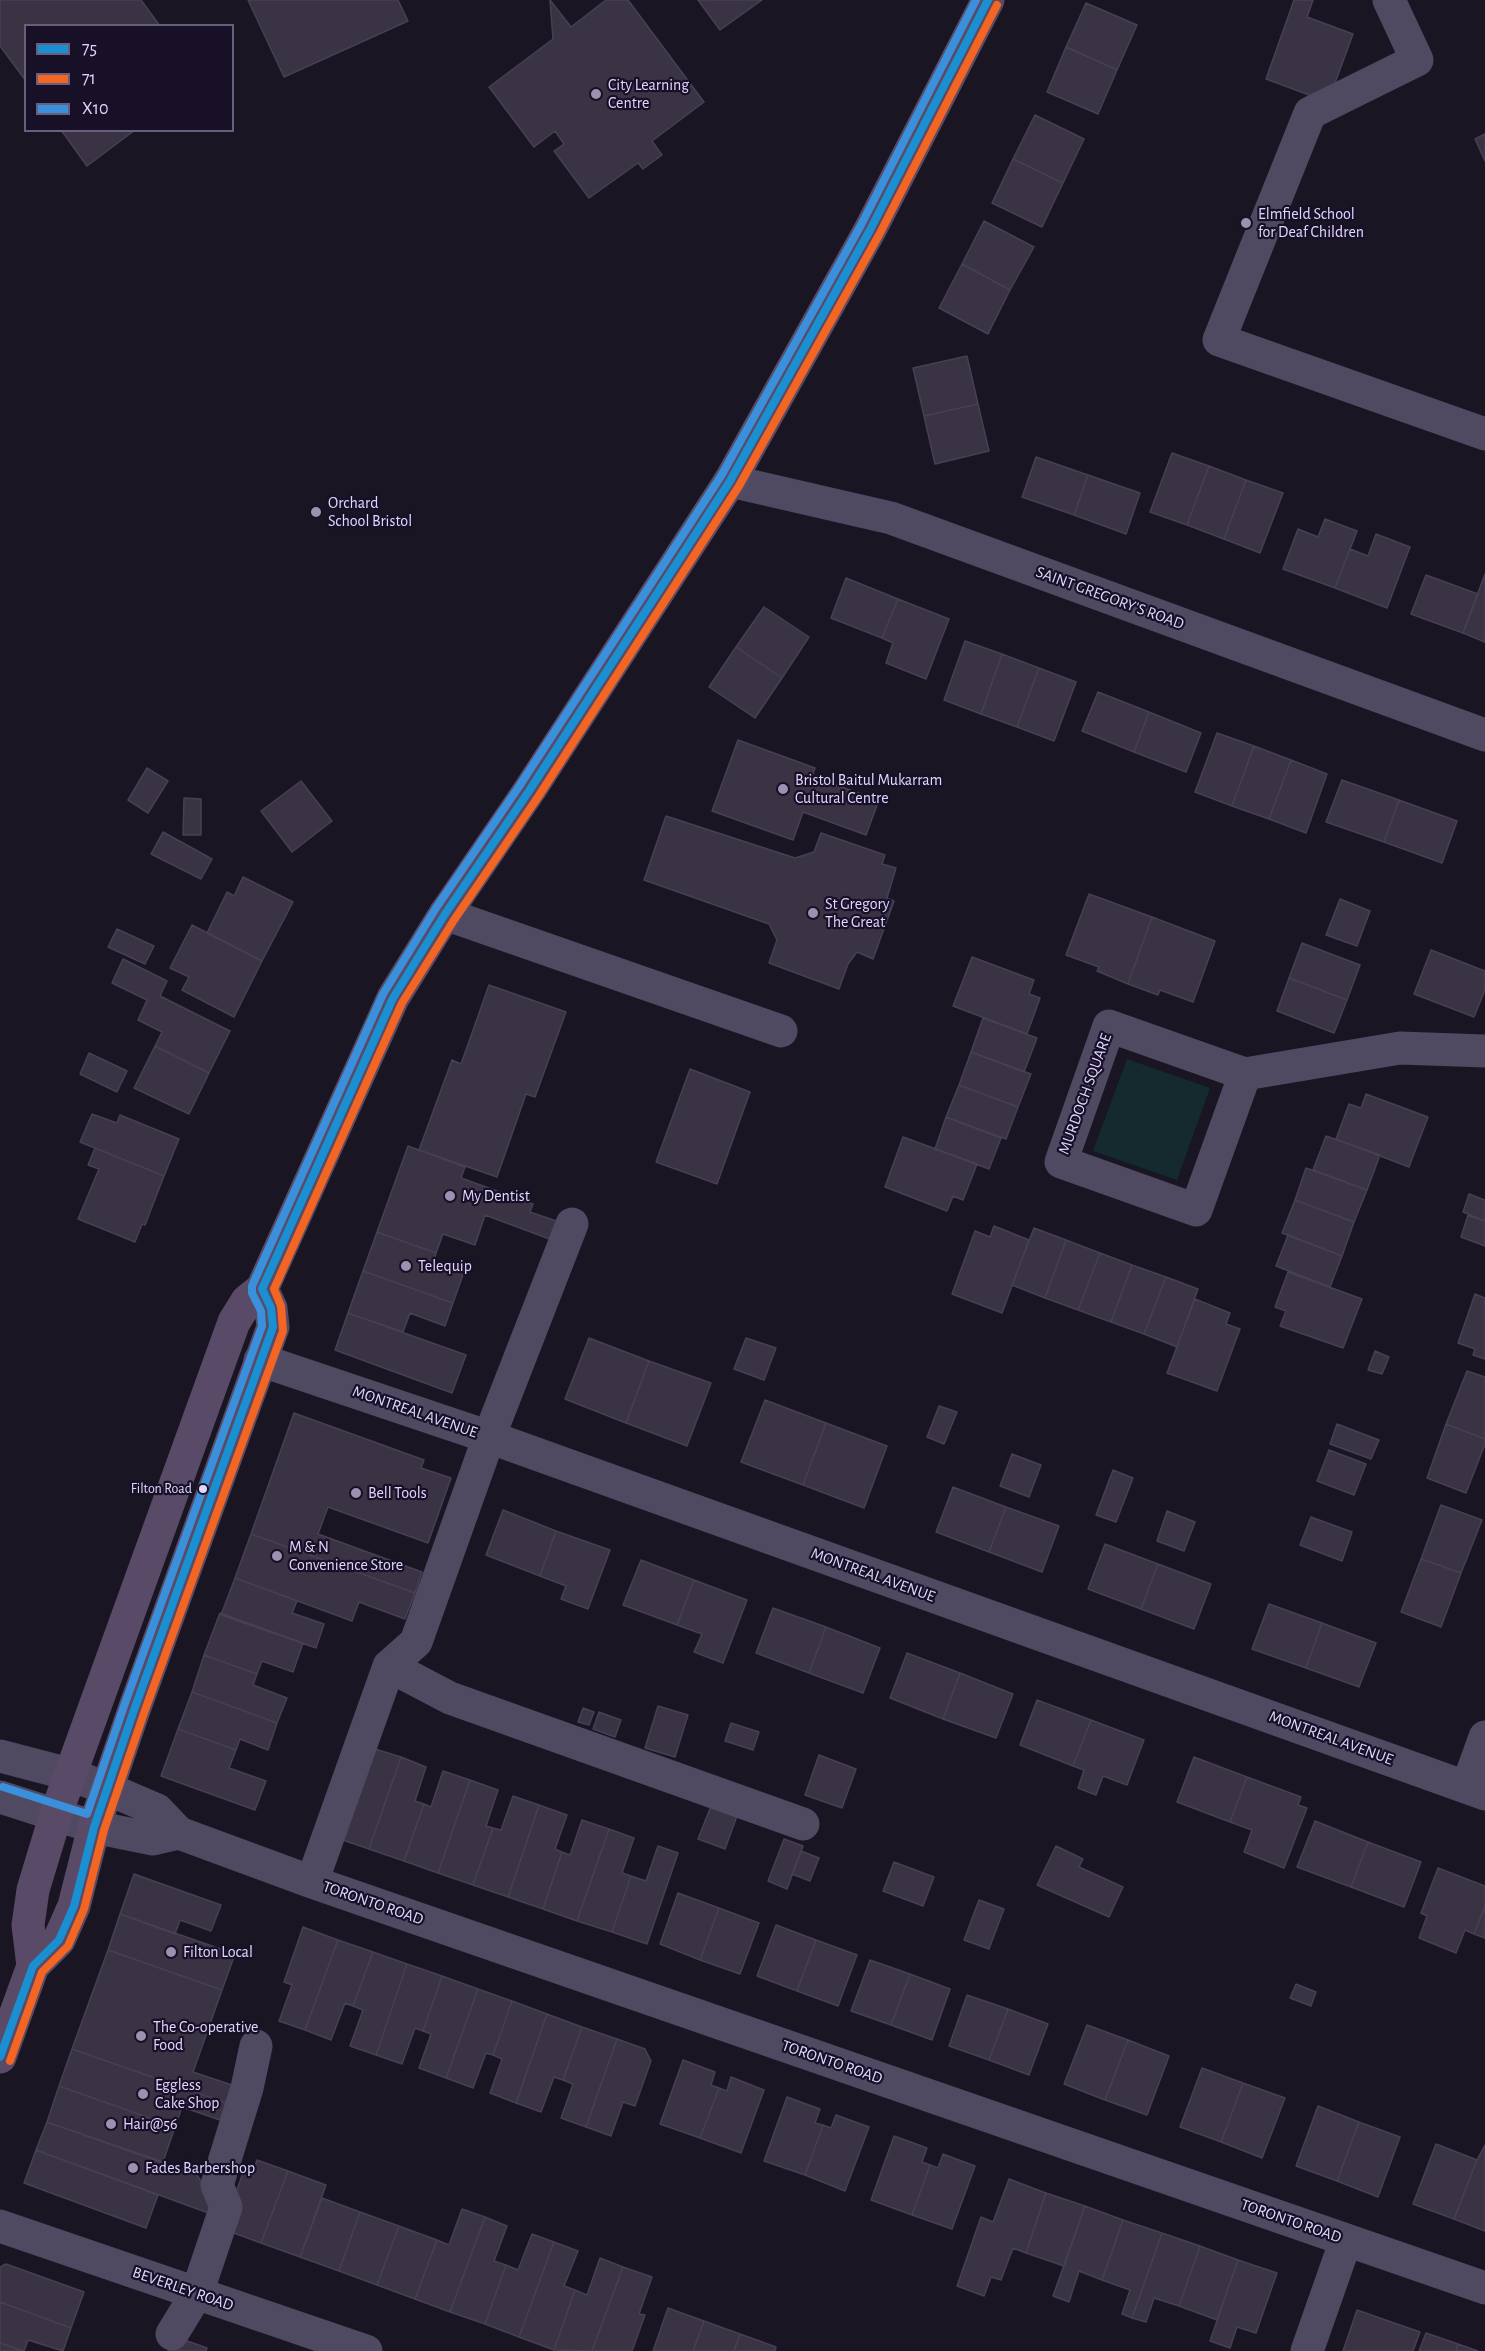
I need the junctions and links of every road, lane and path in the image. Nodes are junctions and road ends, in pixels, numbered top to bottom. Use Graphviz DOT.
graph roads {
  1 [pos="988,0"];
  2 [pos="1389,0"];
  3 [pos="1485,434"];
  4 [pos="730,481"];
  5 [pos="1485,735"];
  6 [pos="445,914"];
  7 [pos="781,1031"];
  8 [pos="1484,1048"];
  9 [pos="1245,1074"];
  10 [pos="572,1224"];
  11 [pos="262,1289"];
  12 [pos="260,1360"];
  13 [pos="489,1437"];
  14 [pos="389,1666"];
  15 [pos="1485,1737"];
  16 [pos="0,1756"];
  17 [pos="69,1774"];
  18 [pos="108,1789"];
  19 [pos="1476,1790"];
  20 [pos="0,1797"];
  21 [pos="56,1814"];
  22 [pos="803,1824"];
  23 [pos="94,1827"];
  24 [pos="179,1833"];
  25 [pos="312,1882"];
  26 [pos="33,1966"];
  27 [pos="256,2046"];
  28 [pos="0,2057"];
  29 [pos="0,2226"];
  30 [pos="1346,2240"];
  31 [pos="1485,2288"];
  32 [pos="197,2293"];
  33 [pos="172,2334"];
  34 [pos="366,2351"];
  35 [pos="1307,2351"];
  1 -- 4 [label="main road"];
  2 -- 3 [label="street"];
  4 -- 5 [label="street, SAINT GREGORY'S ROAD"];
  4 -- 6 [label="main road"];
  6 -- 7 [label="street"];
  6 -- 11 [label="main road"];
  8 -- 9 [label="street, MURDOCH SQUARE"];
  9 -- 9 [label="street, MURDOCH SQUARE"];
  10 -- 13 [label="street"];
  11 -- 12 [label="main road"];
  11 -- 17 [label="main road"];
  12 -- 13 [label="street, MONTREAL AVENUE"];
  12 -- 18 [label="main road"];
  13 -- 14 [label="street"];
  13 -- 19 [label="street, MONTREAL AVENUE"];
  14 -- 22 [label="street"];
  14 -- 25 [label="street"];
  15 -- 19 [label="street"];
  16 -- 17 [label="street"];
  17 -- 18 [label="street"];
  17 -- 21 [label="main road"];
  18 -- 23 [label="main road"];
  18 -- 24 [label="street, TORONTO ROAD"];
  20 -- 21 [label="street"];
  21 -- 23 [label="street"];
  21 -- 26 [label="main road"];
  23 -- 24 [label="street"];
  23 -- 26 [label="main road"];
  24 -- 25 [label="street, TORONTO ROAD"];
  25 -- 30 [label="street, TORONTO ROAD"];
  26 -- 28 [label="main road"];
  27 -- 32 [label="street"];
  29 -- 32 [label="street, BEVERLEY ROAD"];
  30 -- 31 [label="street, TORONTO ROAD"];
  30 -- 35 [label="street"];
  32 -- 33 [label="street"];
  32 -- 34 [label="street, BEVERLEY ROAD"];
}
